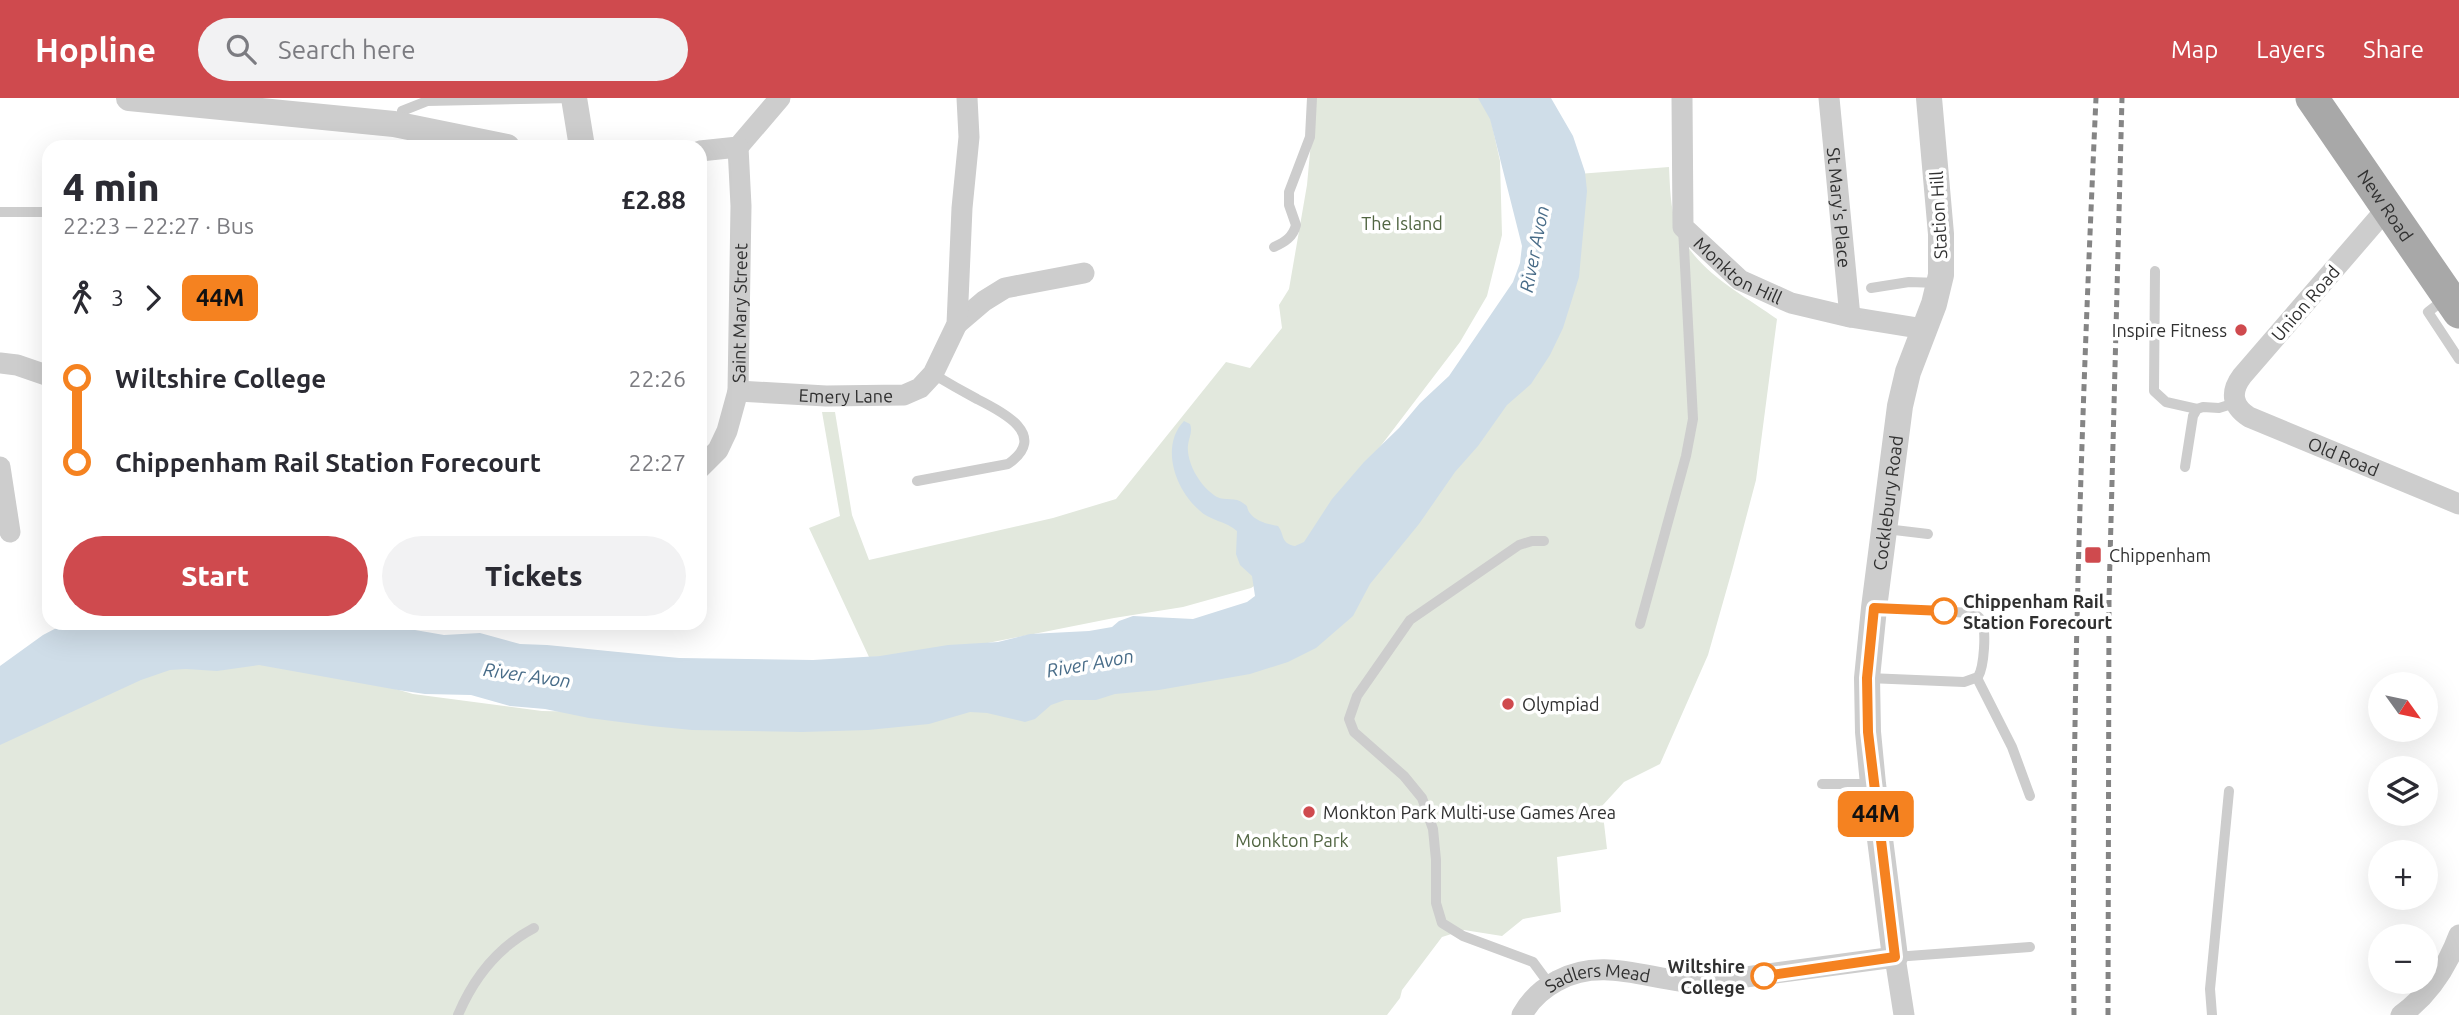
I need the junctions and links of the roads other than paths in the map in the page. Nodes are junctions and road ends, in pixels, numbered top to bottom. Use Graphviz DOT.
graph roads {
  1 [pos="128,98"];
  2 [pos="412,98"];
  3 [pos="574,98"];
  4 [pos="780,98"];
  5 [pos="967,98"];
  6 [pos="1312,98"];
  7 [pos="1682,98"];
  8 [pos="1829,98"];
  9 [pos="1929,98"];
  10 [pos="2312,98"];
  11 [pos="398,117"];
  12 [pos="482,140"];
  13 [pos="581,140"];
  14 [pos="738,147"];
  15 [pos="707,150"];
  16 [pos="2388,208"];
  17 [pos="0,212"];
  18 [pos="42,212"];
  19 [pos="1683,227"];
  20 [pos="1274,247"];
  21 [pos="2155,271"];
  22 [pos="1084,273"];
  23 [pos="1939,283"];
  24 [pos="1871,288"];
  25 [pos="2454,304"];
  26 [pos="1850,317"];
  27 [pos="957,324"];
  28 [pos="1924,329"];
  29 [pos="2459,359"];
  30 [pos="0,363"];
  31 [pos="42,374"];
  32 [pos="933,374"];
  33 [pos="738,391"];
  34 [pos="2235,403"];
  35 [pos="2197,409"];
  36 [pos="707,461"];
  37 [pos="0,467"];
  38 [pos="2185,467"];
  39 [pos="917,481"];
  40 [pos="2459,504"];
  41 [pos="1883,529"];
  42 [pos="9,531"];
  43 [pos="1928,534"];
  44 [pos="1544,541"];
  45 [pos="1874,608"];
  46 [pos="1640,624"];
  47 [pos="1867,678"];
  48 [pos="1977,678"];
  49 [pos="1822,784"];
  50 [pos="1873,784"];
  51 [pos="2230,791"];
  52 [pos="2030,796"];
  53 [pos="534,928"];
  54 [pos="2459,935"];
  55 [pos="2030,947"];
  56 [pos="1895,957"];
  57 [pos="1550,985"];
  58 [pos="458,1015"];
  59 [pos="1522,1015"];
  60 [pos="1904,1015"];
  61 [pos="2212,1015"];
  62 [pos="2401,1015"];
  1 -- 11 [label="street"];
  2 -- 11 [label="lane"];
  3 -- 11 [label="lane"];
  3 -- 13 [label="street"];
  4 -- 14 [label="street"];
  5 -- 27 [label="street, Emery Lane"];
  6 -- 20 [label="lane"];
  7 -- 19 [label="street, Monkton Hill"];
  8 -- 26 [label="street, St Mary's Place"];
  9 -- 23 [label="street, Station Hill"];
  10 -- 16 [label="main road, New Road"];
  11 -- 12 [label="street"];
  14 -- 15 [label="street"];
  14 -- 33 [label="street, Saint Mary Street"];
  16 -- 25 [label="main road, New Road"];
  16 -- 34 [label="street, Union Road"];
  17 -- 18 [label="lane"];
  19 -- 26 [label="street, Monkton Hill"];
  19 -- 46 [label="lane"];
  21 -- 35 [label="lane"];
  22 -- 27 [label="street, Emery Lane"];
  23 -- 24 [label="lane"];
  23 -- 28 [label="street, Station Hill"];
  25 -- 29 [label="lane"];
  26 -- 28 [label="street, Monkton Hill"];
  27 -- 32 [label="street, Emery Lane"];
  28 -- 41 [label="street, Cocklebury Road"];
  30 -- 31 [label="street"];
  32 -- 33 [label="street, Emery Lane"];
  32 -- 39 [label="lane"];
  33 -- 36 [label="street, Saint Mary Street"];
  34 -- 35 [label="lane"];
  34 -- 40 [label="street, Old Road"];
  35 -- 38 [label="lane"];
  37 -- 42 [label="street"];
  41 -- 43 [label="lane"];
  41 -- 45 [label="street, Cocklebury Road"];
  44 -- 57 [label="lane"];
  45 -- 47 [label="street, Cocklebury Road"];
  45 -- 48 [label="lane"];
  47 -- 48 [label="lane"];
  47 -- 50 [label="street, Cocklebury Road"];
  48 -- 52 [label="lane"];
  49 -- 50 [label="lane"];
  50 -- 56 [label="street, Cocklebury Road"];
  51 -- 61 [label="lane"];
  53 -- 58 [label="lane"];
  54 -- 62 [label="street"];
  55 -- 56 [label="lane"];
  56 -- 57 [label="street, Sadlers Mead"];
  56 -- 60 [label="street, Cocklebury Road"];
  57 -- 59 [label="street, Sadlers Mead"];
}
